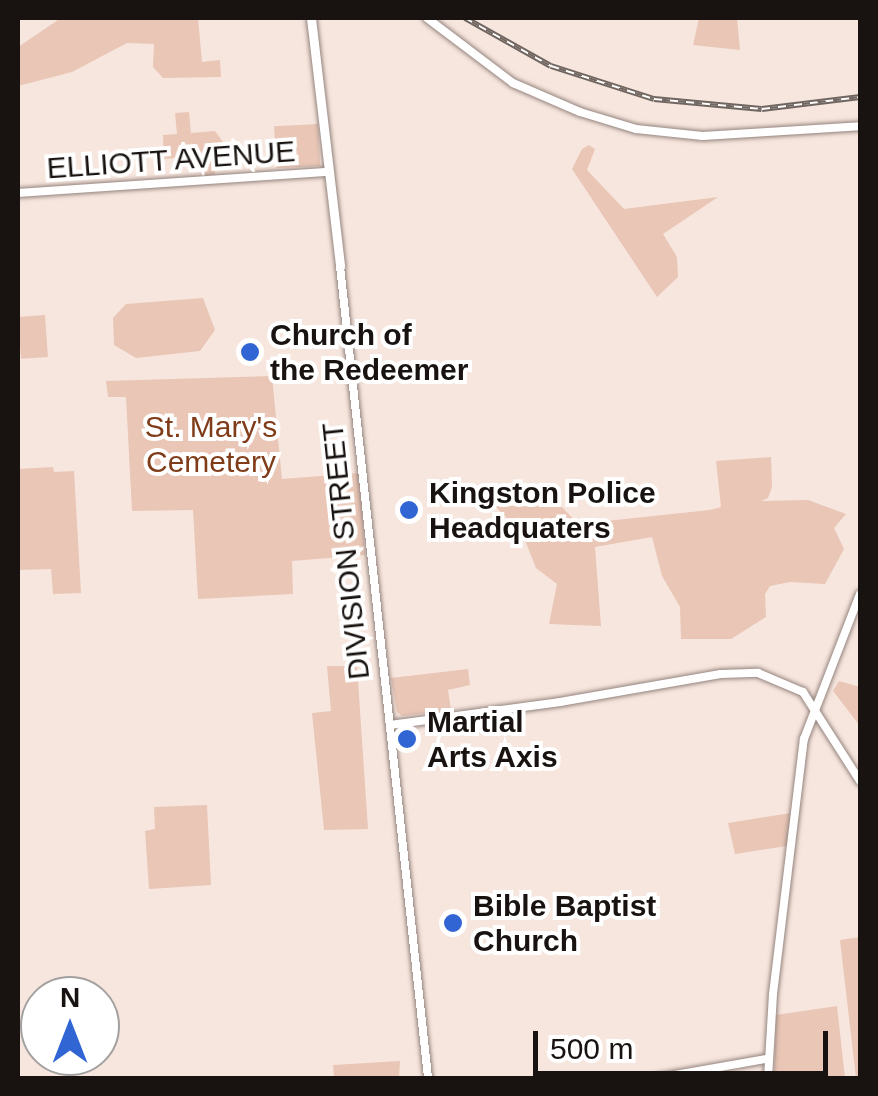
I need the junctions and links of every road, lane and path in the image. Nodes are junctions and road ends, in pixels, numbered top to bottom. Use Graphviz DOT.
graph roads {
  1 [pos="310,18"];
  2 [pos="427,18"];
  3 [pos="860,126"];
  4 [pos="328,172"];
  5 [pos="18,194"];
  6 [pos="340,266"];
  7 [pos="860,594"];
  8 [pos="826,682"];
  9 [pos="803,692"];
  10 [pos="816,706"];
  11 [pos="389,710"];
  12 [pos="406,723"];
  13 [pos="390,725"];
  14 [pos="860,782"];
  15 [pos="766,1059"];
  16 [pos="428,1078"];
  17 [pos="658,1078"];
  18 [pos="768,1078"];
  1 -- 4 [label="main road, DIVISION STREET"];
  2 -- 3 [label="main road"];
  4 -- 5 [label="main road, ELLIOTT AVENUE"];
  4 -- 6 [label="main road, DIVISION STREET"];
  6 -- 11 [label="main road, DIVISION STREET"];
  7 -- 8 [label="main road"];
  8 -- 9 [label="main road"];
  8 -- 10 [label="main road"];
  9 -- 10 [label="main road"];
  9 -- 12 [label="main road"];
  10 -- 14 [label="main road"];
  10 -- 15 [label="main road"];
  11 -- 12 [label="main road"];
  11 -- 13 [label="main road, DIVISION STREET"];
  12 -- 13 [label="main road"];
  13 -- 16 [label="main road, DIVISION STREET"];
  15 -- 17 [label="main road"];
  15 -- 18 [label="main road"];
}
